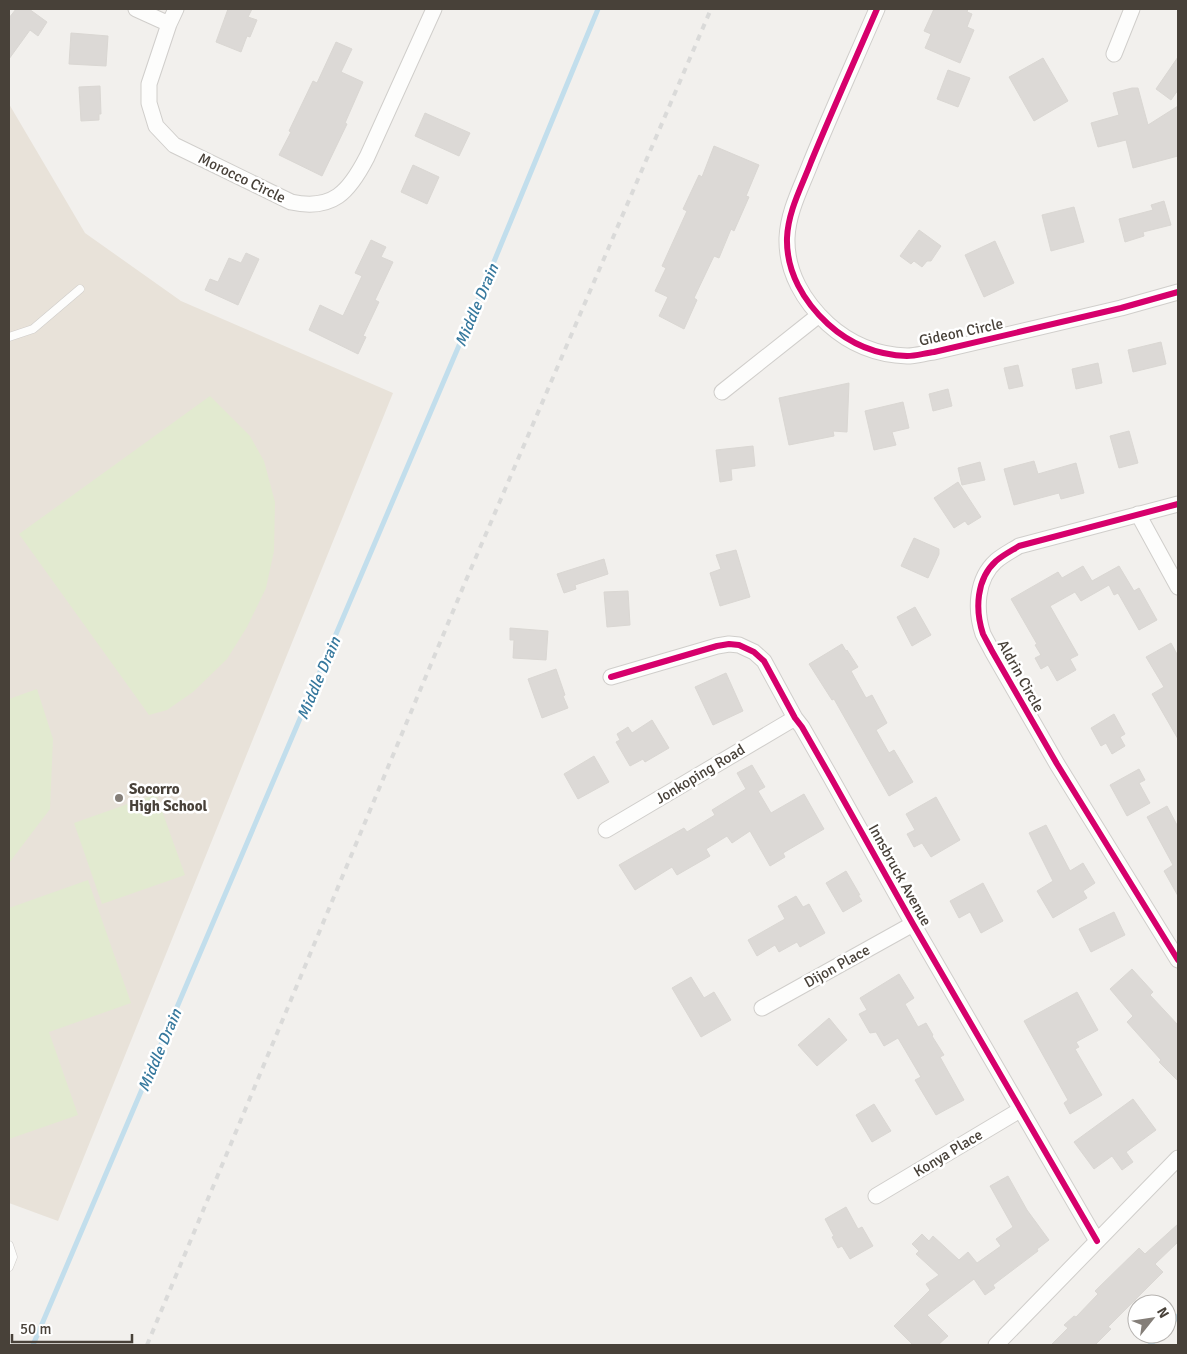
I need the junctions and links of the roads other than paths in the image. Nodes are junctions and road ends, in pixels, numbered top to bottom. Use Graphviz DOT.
graph roads {
  1 [pos="136,9"];
  2 [pos="176,9"];
  3 [pos="434,9"];
  4 [pos="877,9"];
  5 [pos="1132,9"];
  6 [pos="169,24"];
  7 [pos="1114,54"];
  8 [pos="80,289"];
  9 [pos="1178,292"];
  10 [pos="819,315"];
  11 [pos="9,337"];
  12 [pos="722,392"];
  13 [pos="1178,504"];
  14 [pos="1138,514"];
  15 [pos="1178,587"];
  16 [pos="611,678"];
  17 [pos="795,718"];
  18 [pos="606,830"];
  19 [pos="913,924"];
  20 [pos="1178,960"];
  21 [pos="762,1008"];
  22 [pos="1020,1110"];
  23 [pos="1178,1158"];
  24 [pos="876,1196"];
  25 [pos="1098,1241"];
  26 [pos="9,1245"];
  27 [pos="9,1267"];
  28 [pos="996,1345"];
  1 -- 6 [label="street"];
  2 -- 6 [label="street, Morocco Circle"];
  3 -- 6 [label="street, Morocco Circle"];
  4 -- 10 [label="street, Gideon Circle"];
  5 -- 7 [label="street"];
  8 -- 11 [label="lane"];
  9 -- 10 [label="street, Gideon Circle"];
  10 -- 12 [label="street"];
  13 -- 14 [label="street, Aldrin Circle"];
  14 -- 15 [label="street"];
  14 -- 20 [label="street, Aldrin Circle"];
  16 -- 17 [label="street, Innsbruck Avenue"];
  17 -- 18 [label="street, Jonkoping Road"];
  17 -- 19 [label="street, Innsbruck Avenue"];
  19 -- 21 [label="street, Dijon Place"];
  19 -- 22 [label="street, Innsbruck Avenue"];
  22 -- 24 [label="street, Konya Place"];
  22 -- 25 [label="street, Innsbruck Avenue"];
  23 -- 25 [label="street"];
  25 -- 28 [label="street"];
  26 -- 27 [label="lane"];
}
